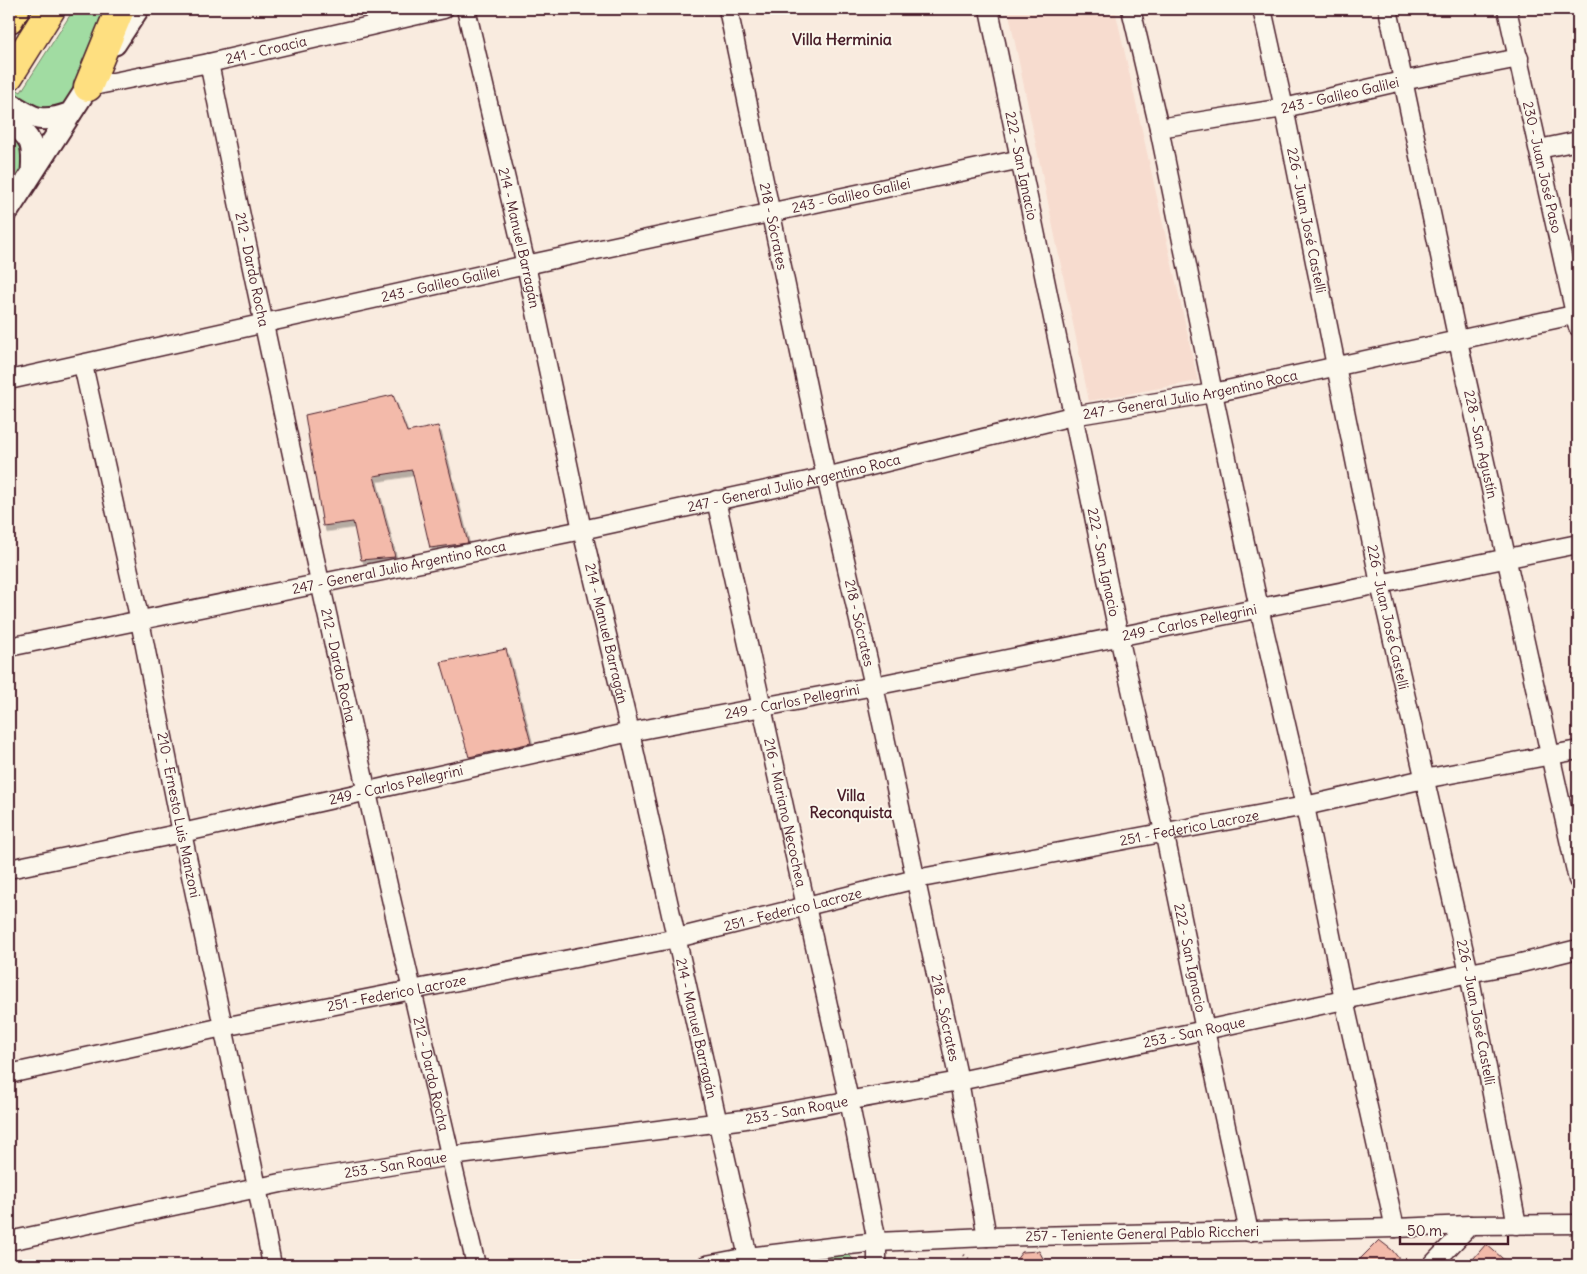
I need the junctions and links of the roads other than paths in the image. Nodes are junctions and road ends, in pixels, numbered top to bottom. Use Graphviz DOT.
graph roads {
  1 [pos="15,9"];
  2 [pos="51,9"];
  3 [pos="120,9"];
  4 [pos="138,9"];
  5 [pos="444,9"];
  6 [pos="466,9"];
  7 [pos="728,9"];
  8 [pos="989,9"];
  9 [pos="1131,9"];
  10 [pos="1262,9"];
  11 [pos="1388,9"];
  12 [pos="1507,9"];
  13 [pos="9,19"];
  14 [pos="1519,58"];
  15 [pos="209,62"];
  16 [pos="9,76"];
  17 [pos="1402,81"];
  18 [pos="88,87"];
  19 [pos="9,103"];
  20 [pos="1284,108"];
  21 [pos="71,113"];
  22 [pos="9,122"];
  23 [pos="1159,128"];
  24 [pos="1578,141"];
  25 [pos="1539,149"];
  26 [pos="1021,159"];
  27 [pos="32,173"];
  28 [pos="9,209"];
  29 [pos="770,213"];
  30 [pos="526,265"];
  31 [pos="1577,318"];
  32 [pos="263,323"];
  33 [pos="1458,341"];
  34 [pos="83,365"];
  35 [pos="1337,367"];
  36 [pos="9,380"];
  37 [pos="1213,393"];
  38 [pos="1072,416"];
  39 [pos="826,477"];
  40 [pos="716,500"];
  41 [pos="582,530"];
  42 [pos="1578,544"];
  43 [pos="1507,558"];
  44 [pos="320,584"];
  45 [pos="1380,584"];
  46 [pos="1259,608"];
  47 [pos="140,620"];
  48 [pos="1119,637"];
  49 [pos="9,647"];
  50 [pos="874,686"];
  51 [pos="762,707"];
  52 [pos="630,732"];
  53 [pos="1578,750"];
  54 [pos="1552,755"];
  55 [pos="1424,779"];
  56 [pos="368,791"];
  57 [pos="1305,806"];
  58 [pos="1164,831"];
  59 [pos="182,833"];
  60 [pos="9,869"];
  61 [pos="916,879"];
  62 [pos="1578,880"];
  63 [pos="806,906"];
  64 [pos="677,938"];
  65 [pos="1578,949"];
  66 [pos="1469,972"];
  67 [pos="412,990"];
  68 [pos="1344,1000"];
  69 [pos="224,1027"];
  70 [pos="1205,1030"];
  71 [pos="9,1074"];
  72 [pos="958,1081"];
  73 [pos="849,1100"];
  74 [pos="718,1123"];
  75 [pos="451,1156"];
  76 [pos="257,1187"];
  77 [pos="1578,1224"];
  78 [pos="1470,1225"];
  79 [pos="1517,1225"];
  80 [pos="1395,1228"];
  81 [pos="1249,1232"];
  82 [pos="987,1237"];
  83 [pos="9,1241"];
  84 [pos="877,1242"];
  85 [pos="748,1257"];
  86 [pos="272,1265"];
  87 [pos="476,1265"];
  88 [pos="706,1265"];
  89 [pos="877,1265"];
  90 [pos="1432,1265"];
  1 -- 13 [label="highway"];
  2 -- 16 [label="highway"];
  3 -- 18 [label="highway"];
  4 -- 18 [label="street"];
  5 -- 15 [label="street, 241 - Croacia"];
  6 -- 30 [label="street, 214 - Manuel Barragán"];
  7 -- 29 [label="street, 218 - Sócrates"];
  8 -- 26 [label="street, 222 - San Ignacio"];
  9 -- 23 [label="street"];
  10 -- 20 [label="street, 226 - Juan José Castelli"];
  11 -- 17 [label="street, 228 - San Agustín"];
  12 -- 14 [label="street, 230 - Juan José Paso"];
  14 -- 17 [label="street, 243 - Galileo Galilei"];
  14 -- 25 [label="street, 230 - Juan José Paso"];
  15 -- 18 [label="street, 241 - Croacia"];
  15 -- 32 [label="street, 212 - Dardo Rocha"];
  17 -- 20 [label="street, 243 - Galileo Galilei"];
  17 -- 33 [label="street, 228 - San Agustín"];
  18 -- 21 [label="street"];
  19 -- 21 [label="street"];
  20 -- 23 [label="street, 243 - Galileo Galilei"];
  20 -- 35 [label="street, 226 - Juan José Castelli"];
  21 -- 27 [label="street"];
  22 -- 27 [label="street"];
  23 -- 37 [label="street"];
  24 -- 25 [label="street"];
  25 -- 31 [label="street, 230 - Juan José Paso"];
  26 -- 29 [label="street, 243 - Galileo Galilei"];
  26 -- 38 [label="street, 222 - San Ignacio"];
  27 -- 28 [label="street"];
  29 -- 30 [label="street, 243 - Galileo Galilei"];
  29 -- 39 [label="street, 218 - Sócrates"];
  30 -- 32 [label="street, 243 - Galileo Galilei"];
  30 -- 41 [label="street, 214 - Manuel Barragán"];
  31 -- 33 [label="street, 247 - General Julio Argentino Roca"];
  32 -- 34 [label="street, 243 - Galileo Galilei"];
  32 -- 44 [label="street, 212 - Dardo Rocha"];
  33 -- 35 [label="street, 247 - General Julio Argentino Roca"];
  33 -- 43 [label="street, 228 - San Agustín"];
  34 -- 36 [label="street, 243 - Galileo Galilei"];
  34 -- 47 [label="street, 210 - Ernesto Luis Manzoni"];
  35 -- 37 [label="street, 247 - General Julio Argentino Roca"];
  35 -- 45 [label="street, 226 - Juan José Castelli"];
  37 -- 38 [label="street, 247 - General Julio Argentino Roca"];
  37 -- 46 [label="street"];
  38 -- 39 [label="street, 247 - General Julio Argentino Roca"];
  38 -- 48 [label="street, 222 - San Ignacio"];
  39 -- 40 [label="street, 247 - General Julio Argentino Roca"];
  39 -- 50 [label="street, 218 - Sócrates"];
  40 -- 41 [label="street, 247 - General Julio Argentino Roca"];
  40 -- 51 [label="street, 216 - Mariano Necochea"];
  41 -- 44 [label="street, 247 - General Julio Argentino Roca"];
  41 -- 52 [label="street, 214 - Manuel Barragán"];
  42 -- 43 [label="street, 249 - Carlos Pellegrini"];
  43 -- 45 [label="street, 249 - Carlos Pellegrini"];
  43 -- 54 [label="street, 228 - San Agustín"];
  44 -- 47 [label="street, 247 - General Julio Argentino Roca"];
  44 -- 56 [label="street, 212 - Dardo Rocha"];
  45 -- 46 [label="street, 249 - Carlos Pellegrini"];
  45 -- 55 [label="street, 226 - Juan José Castelli"];
  46 -- 48 [label="street, 249 - Carlos Pellegrini"];
  46 -- 57 [label="street"];
  47 -- 49 [label="street, 247 - General Julio Argentino Roca"];
  47 -- 59 [label="street, 210 - Ernesto Luis Manzoni"];
  48 -- 50 [label="street, 249 - Carlos Pellegrini"];
  48 -- 58 [label="street, 222 - San Ignacio"];
  50 -- 51 [label="street, 249 - Carlos Pellegrini"];
  50 -- 61 [label="street, 218 - Sócrates"];
  51 -- 52 [label="street, 249 - Carlos Pellegrini"];
  51 -- 63 [label="street, 216 - Mariano Necochea"];
  52 -- 56 [label="street, 249 - Carlos Pellegrini"];
  52 -- 64 [label="street, 214 - Manuel Barragán"];
  53 -- 54 [label="street, 251 - Federico Lacroze"];
  54 -- 55 [label="street, 251 - Federico Lacroze"];
  54 -- 62 [label="street, 228 - San Agustín"];
  55 -- 57 [label="street, 251 - Federico Lacroze"];
  55 -- 66 [label="street, 226 - Juan José Castelli"];
  56 -- 59 [label="street, 249 - Carlos Pellegrini"];
  56 -- 67 [label="street, 212 - Dardo Rocha"];
  57 -- 58 [label="street, 251 - Federico Lacroze"];
  57 -- 68 [label="street"];
  58 -- 61 [label="street, 251 - Federico Lacroze"];
  58 -- 70 [label="street, 222 - San Ignacio"];
  59 -- 60 [label="street, 249 - Carlos Pellegrini"];
  59 -- 69 [label="street, 210 - Ernesto Luis Manzoni"];
  61 -- 63 [label="street, 251 - Federico Lacroze"];
  61 -- 72 [label="street, 218 - Sócrates"];
  63 -- 64 [label="street, 251 - Federico Lacroze"];
  63 -- 73 [label="street, 216 - Mariano Necochea"];
  64 -- 67 [label="street, 251 - Federico Lacroze"];
  64 -- 74 [label="street, 214 - Manuel Barragán"];
  65 -- 66 [label="street, 253 - San Roque"];
  66 -- 68 [label="street, 253 - San Roque"];
  66 -- 79 [label="street, 226 - Juan José Castelli"];
  67 -- 69 [label="street, 251 - Federico Lacroze"];
  67 -- 75 [label="street, 212 - Dardo Rocha"];
  68 -- 70 [label="street, 253 - San Roque"];
  68 -- 80 [label="street"];
  69 -- 71 [label="street, 251 - Federico Lacroze"];
  69 -- 76 [label="street, 210 - Ernesto Luis Manzoni"];
  70 -- 72 [label="street, 253 - San Roque"];
  70 -- 81 [label="street, 222 - San Ignacio"];
  72 -- 73 [label="street, 253 - San Roque"];
  72 -- 82 [label="street, 218 - Sócrates"];
  73 -- 74 [label="street, 253 - San Roque"];
  73 -- 84 [label="street, 216 - Mariano Necochea"];
  74 -- 75 [label="street, 253 - San Roque"];
  74 -- 85 [label="street, 214 - Manuel Barragán"];
  75 -- 76 [label="street, 253 - San Roque"];
  75 -- 87 [label="street, 212 - Dardo Rocha"];
  76 -- 83 [label="street, 253 - San Roque"];
  76 -- 86 [label="street, 210 - Ernesto Luis Manzoni"];
  77 -- 79 [label="street, 257 - Teniente General Pablo Riccheri"];
  78 -- 79 [label="street, 257 - Teniente General Pablo Riccheri"];
  78 -- 80 [label="street, 257 - Teniente General Pablo Riccheri"];
  78 -- 90 [label="street"];
  80 -- 81 [label="street, 257 - Teniente General Pablo Riccheri"];
  81 -- 82 [label="street, 257 - Teniente General Pablo Riccheri"];
  82 -- 84 [label="street, 257 - Teniente General Pablo Riccheri"];
  84 -- 85 [label="street, 257 - Teniente General Pablo Riccheri"];
  84 -- 89 [label="street, 216 - Mariano Necochea"];
  85 -- 88 [label="street, 257 - Teniente General Pablo Riccheri"];
}
